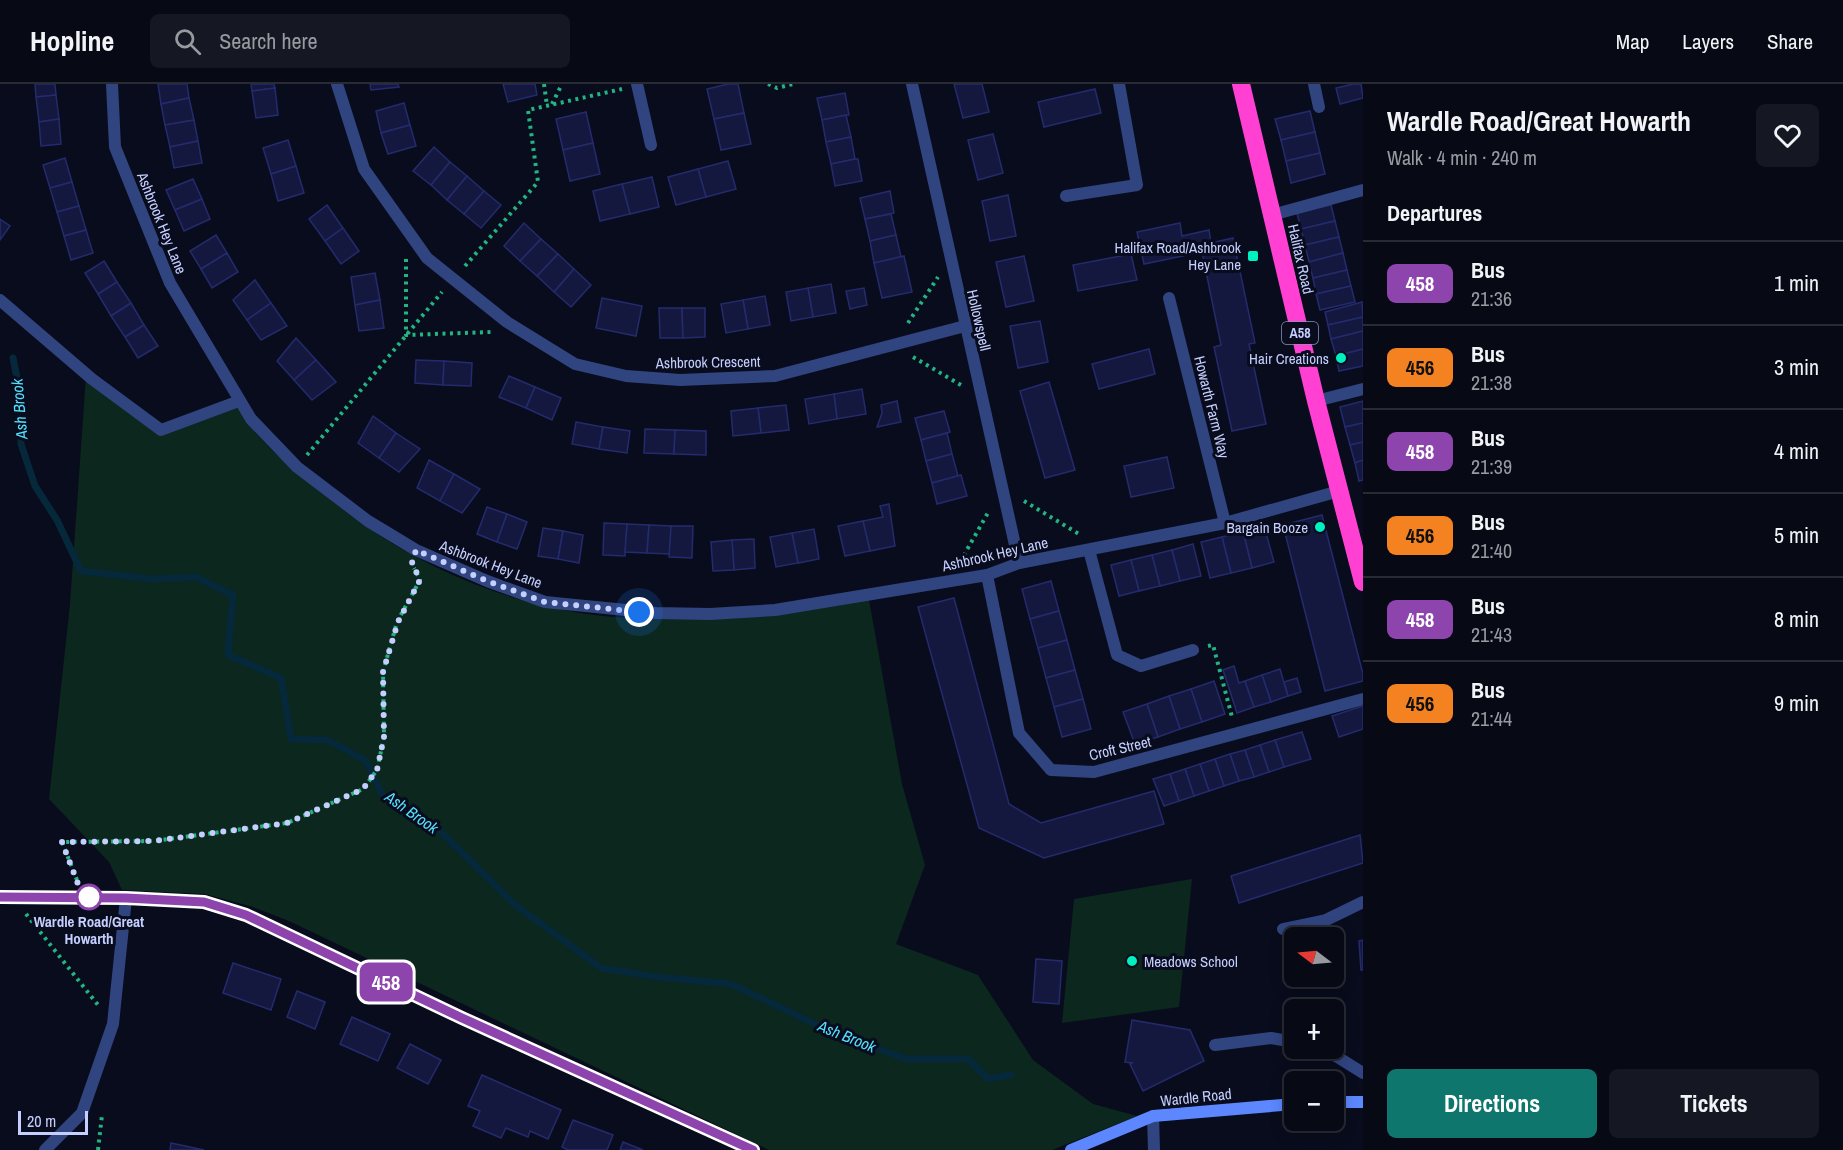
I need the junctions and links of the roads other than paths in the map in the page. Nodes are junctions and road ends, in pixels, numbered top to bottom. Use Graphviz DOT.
graph roads {
  1 [pos="112,84"];
  2 [pos="337,84"];
  3 [pos="912,84"];
  4 [pos="1119,84"];
  5 [pos="1240,84"];
  6 [pos="1314,84"];
  7 [pos="638,85"];
  8 [pos="1319,107"];
  9 [pos="651,145"];
  10 [pos="1363,190"];
  11 [pos="1066,196"];
  12 [pos="1272,215"];
  13 [pos="1169,298"];
  14 [pos="0,300"];
  15 [pos="965,326"];
  16 [pos="1363,389"];
  17 [pos="239,400"];
  18 [pos="1316,401"];
  19 [pos="1339,491"];
  20 [pos="1226,523"];
  21 [pos="1095,548"];
  22 [pos="1019,563"];
  23 [pos="987,574"];
  24 [pos="1363,582"];
  25 [pos="1193,650"];
  26 [pos="1363,699"];
  27 [pos="6,897"];
  28 [pos="126,898"];
  29 [pos="1363,902"];
  30 [pos="1283,929"];
  31 [pos="1284,1040"];
  32 [pos="1215,1045"];
  33 [pos="1341,1059"];
  34 [pos="1363,1073"];
  35 [pos="1344,1102"];
  36 [pos="1363,1102"];
  37 [pos="1284,1105"];
  38 [pos="1154,1116"];
  39 [pos="45,1150"];
  40 [pos="753,1150"];
  41 [pos="1071,1150"];
  42 [pos="1154,1150"];
  1 -- 17 [label="street, Ashbrook Hey Lane"];
  2 -- 15 [label="street, Ashbrook Crescent"];
  3 -- 15 [label="street, Hollowspell"];
  4 -- 11 [label="street"];
  5 -- 12 [label="highway, Halifax Road / A58"];
  6 -- 8 [label="street"];
  7 -- 9 [label="street"];
  10 -- 12 [label="street"];
  12 -- 18 [label="highway, Halifax Road / A58"];
  13 -- 20 [label="street, Howarth Farm Way"];
  14 -- 17 [label="street"];
  15 -- 22 [label="street, Hollowspell"];
  16 -- 18 [label="street"];
  17 -- 23 [label="street, Ashbrook Hey Lane"];
  18 -- 19 [label="highway, Halifax Road / A58"];
  19 -- 20 [label="street, Ashbrook Hey Lane"];
  19 -- 24 [label="highway, Halifax Road / A58"];
  20 -- 21 [label="street, Ashbrook Hey Lane"];
  21 -- 22 [label="street, Ashbrook Hey Lane"];
  21 -- 25 [label="street"];
  22 -- 23 [label="street, Ashbrook Hey Lane"];
  23 -- 26 [label="street, Croft Street"];
  27 -- 28 [label="street"];
  28 -- 39 [label="street"];
  28 -- 40 [label="street"];
  29 -- 30 [label="street"];
  31 -- 32 [label="street"];
  33 -- 34 [label="street"];
  35 -- 36 [label="street"];
  37 -- 38 [label="street, Wardle Road"];
  38 -- 41 [label="street, Wardle Road"];
  38 -- 42 [label="street"];
}
